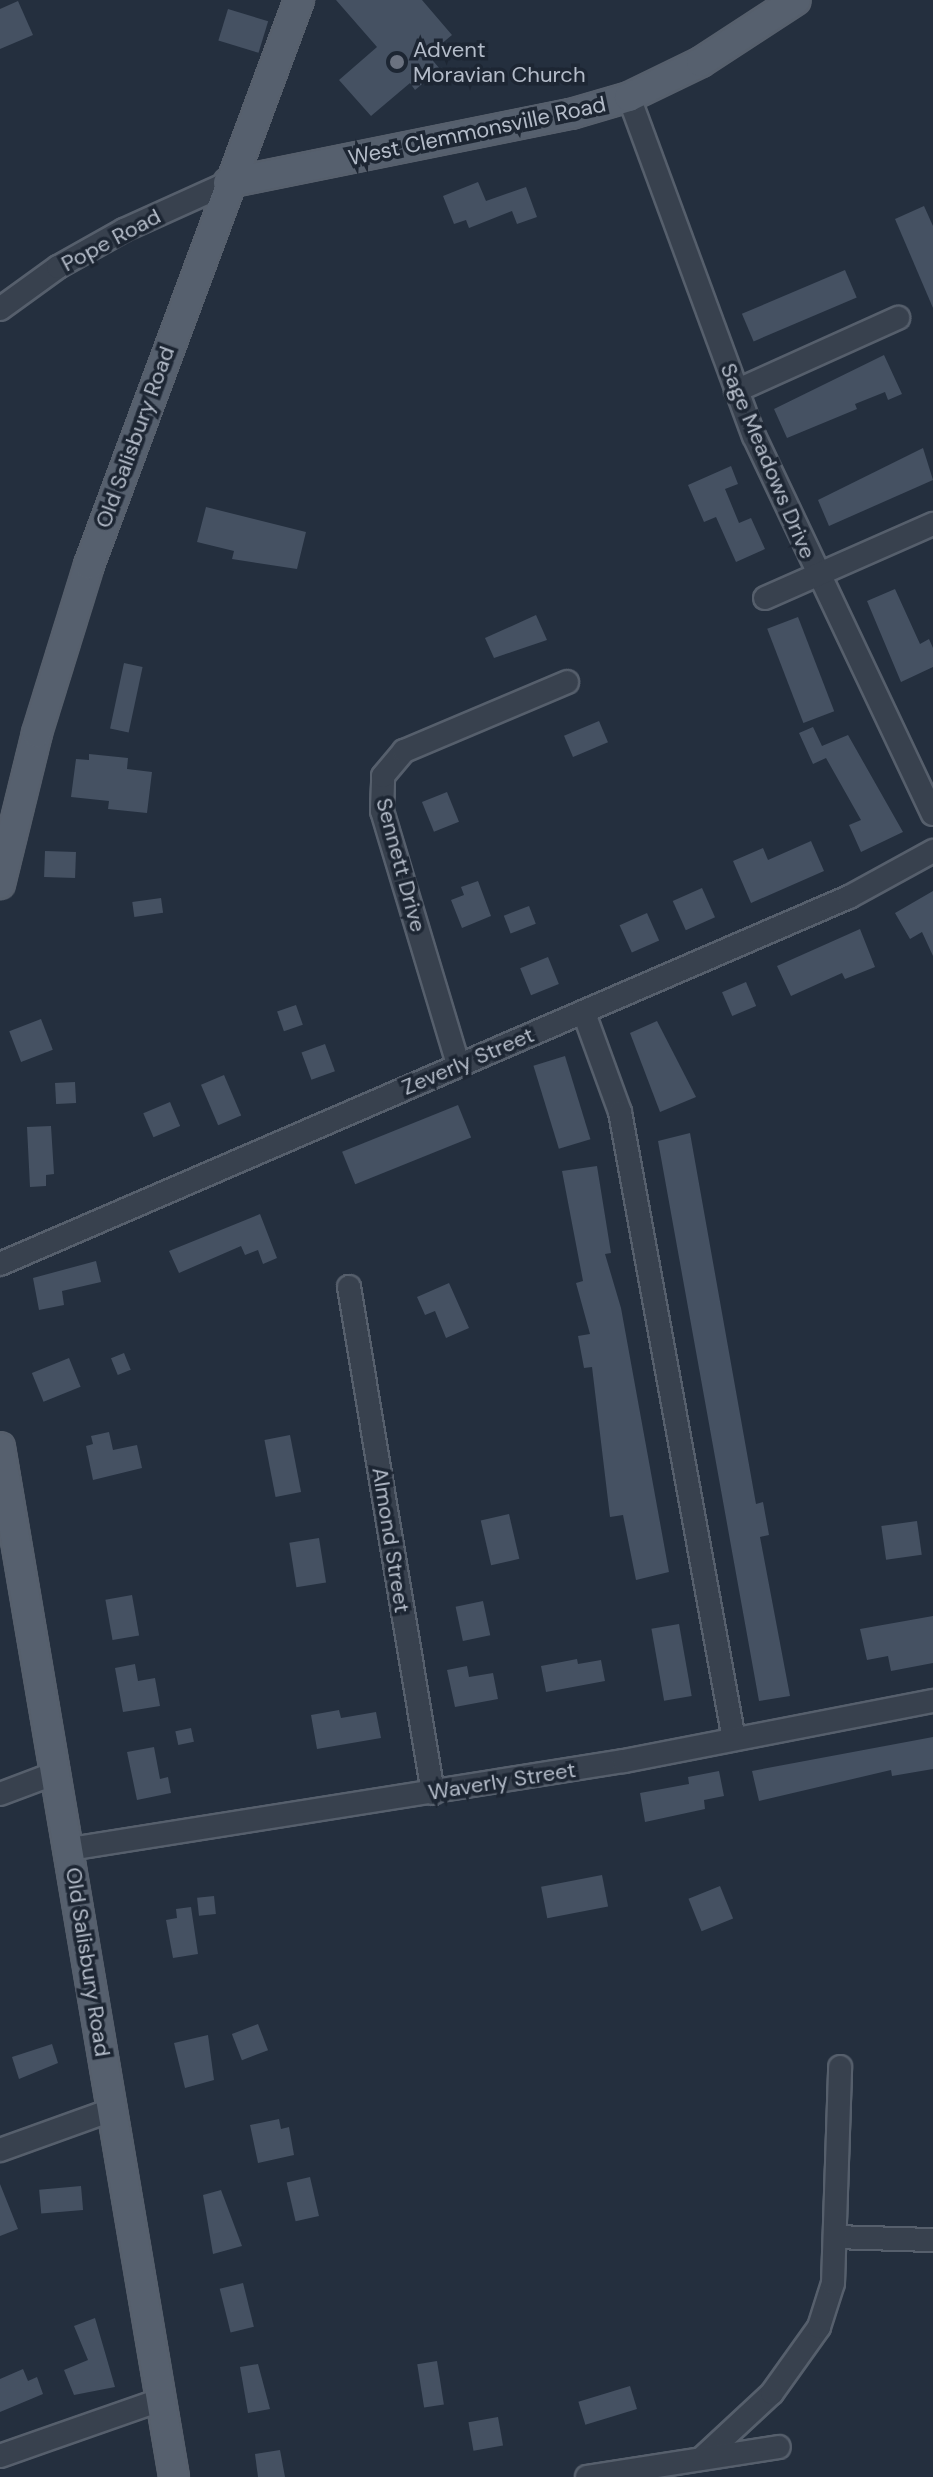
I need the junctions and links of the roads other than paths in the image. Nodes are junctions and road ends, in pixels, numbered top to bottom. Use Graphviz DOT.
graph roads {
  1 [pos="299,0"];
  2 [pos="796,0"];
  3 [pos="629,97"];
  4 [pos="228,183"];
  5 [pos="0,309"];
  6 [pos="898,318"];
  7 [pos="736,391"];
  8 [pos="933,524"];
  9 [pos="818,576"];
  10 [pos="765,598"];
  11 [pos="567,682"];
  12 [pos="933,814"];
  13 [pos="933,851"];
  14 [pos="0,884"];
  15 [pos="584,1013"];
  16 [pos="458,1064"];
  17 [pos="0,1264"];
  18 [pos="349,1287"];
  19 [pos="0,1447"];
  20 [pos="8,1553"];
  21 [pos="933,1701"];
  22 [pos="734,1739"];
  23 [pos="56,1773"];
  24 [pos="433,1793"];
  25 [pos="0,1794"];
  26 [pos="70,1849"];
  27 [pos="840,2067"];
  28 [pos="111,2110"];
  29 [pos="0,2150"];
  30 [pos="835,2237"];
  31 [pos="933,2240"];
  32 [pos="160,2400"];
  33 [pos="779,2447"];
  34 [pos="0,2456"];
  35 [pos="701,2459"];
  36 [pos="174,2477"];
  37 [pos="587,2477"];
  1 -- 4 [label="main road, Old Salisbury Road"];
  2 -- 3 [label="main road, West Clemmonsville Road"];
  3 -- 4 [label="main road, West Clemmonsville Road"];
  3 -- 7 [label="street, Sage Meadows Drive"];
  4 -- 5 [label="street, Pope Road"];
  4 -- 14 [label="main road, Old Salisbury Road"];
  6 -- 7 [label="street"];
  7 -- 9 [label="street, Sage Meadows Drive"];
  8 -- 9 [label="street"];
  9 -- 10 [label="street"];
  9 -- 12 [label="street, Sage Meadows Drive"];
  11 -- 16 [label="street, Sennett Drive"];
  13 -- 15 [label="street, Zeverly Street"];
  15 -- 16 [label="street, Zeverly Street"];
  15 -- 22 [label="street"];
  16 -- 17 [label="street, Zeverly Street"];
  18 -- 24 [label="street, Almond Street"];
  19 -- 20 [label="main road, Old Salisbury Road"];
  20 -- 23 [label="main road, Old Salisbury Road"];
  21 -- 22 [label="street, Waverly Street"];
  22 -- 24 [label="street, Waverly Street"];
  23 -- 25 [label="street"];
  23 -- 26 [label="main road, Old Salisbury Road"];
  24 -- 26 [label="street, Waverly Street"];
  26 -- 28 [label="main road, Old Salisbury Road"];
  27 -- 30 [label="street"];
  28 -- 29 [label="street"];
  28 -- 32 [label="main road, Old Salisbury Road"];
  30 -- 31 [label="street"];
  30 -- 35 [label="street"];
  32 -- 34 [label="street"];
  32 -- 36 [label="main road, Old Salisbury Road"];
  33 -- 35 [label="street"];
  35 -- 37 [label="street"];
}
